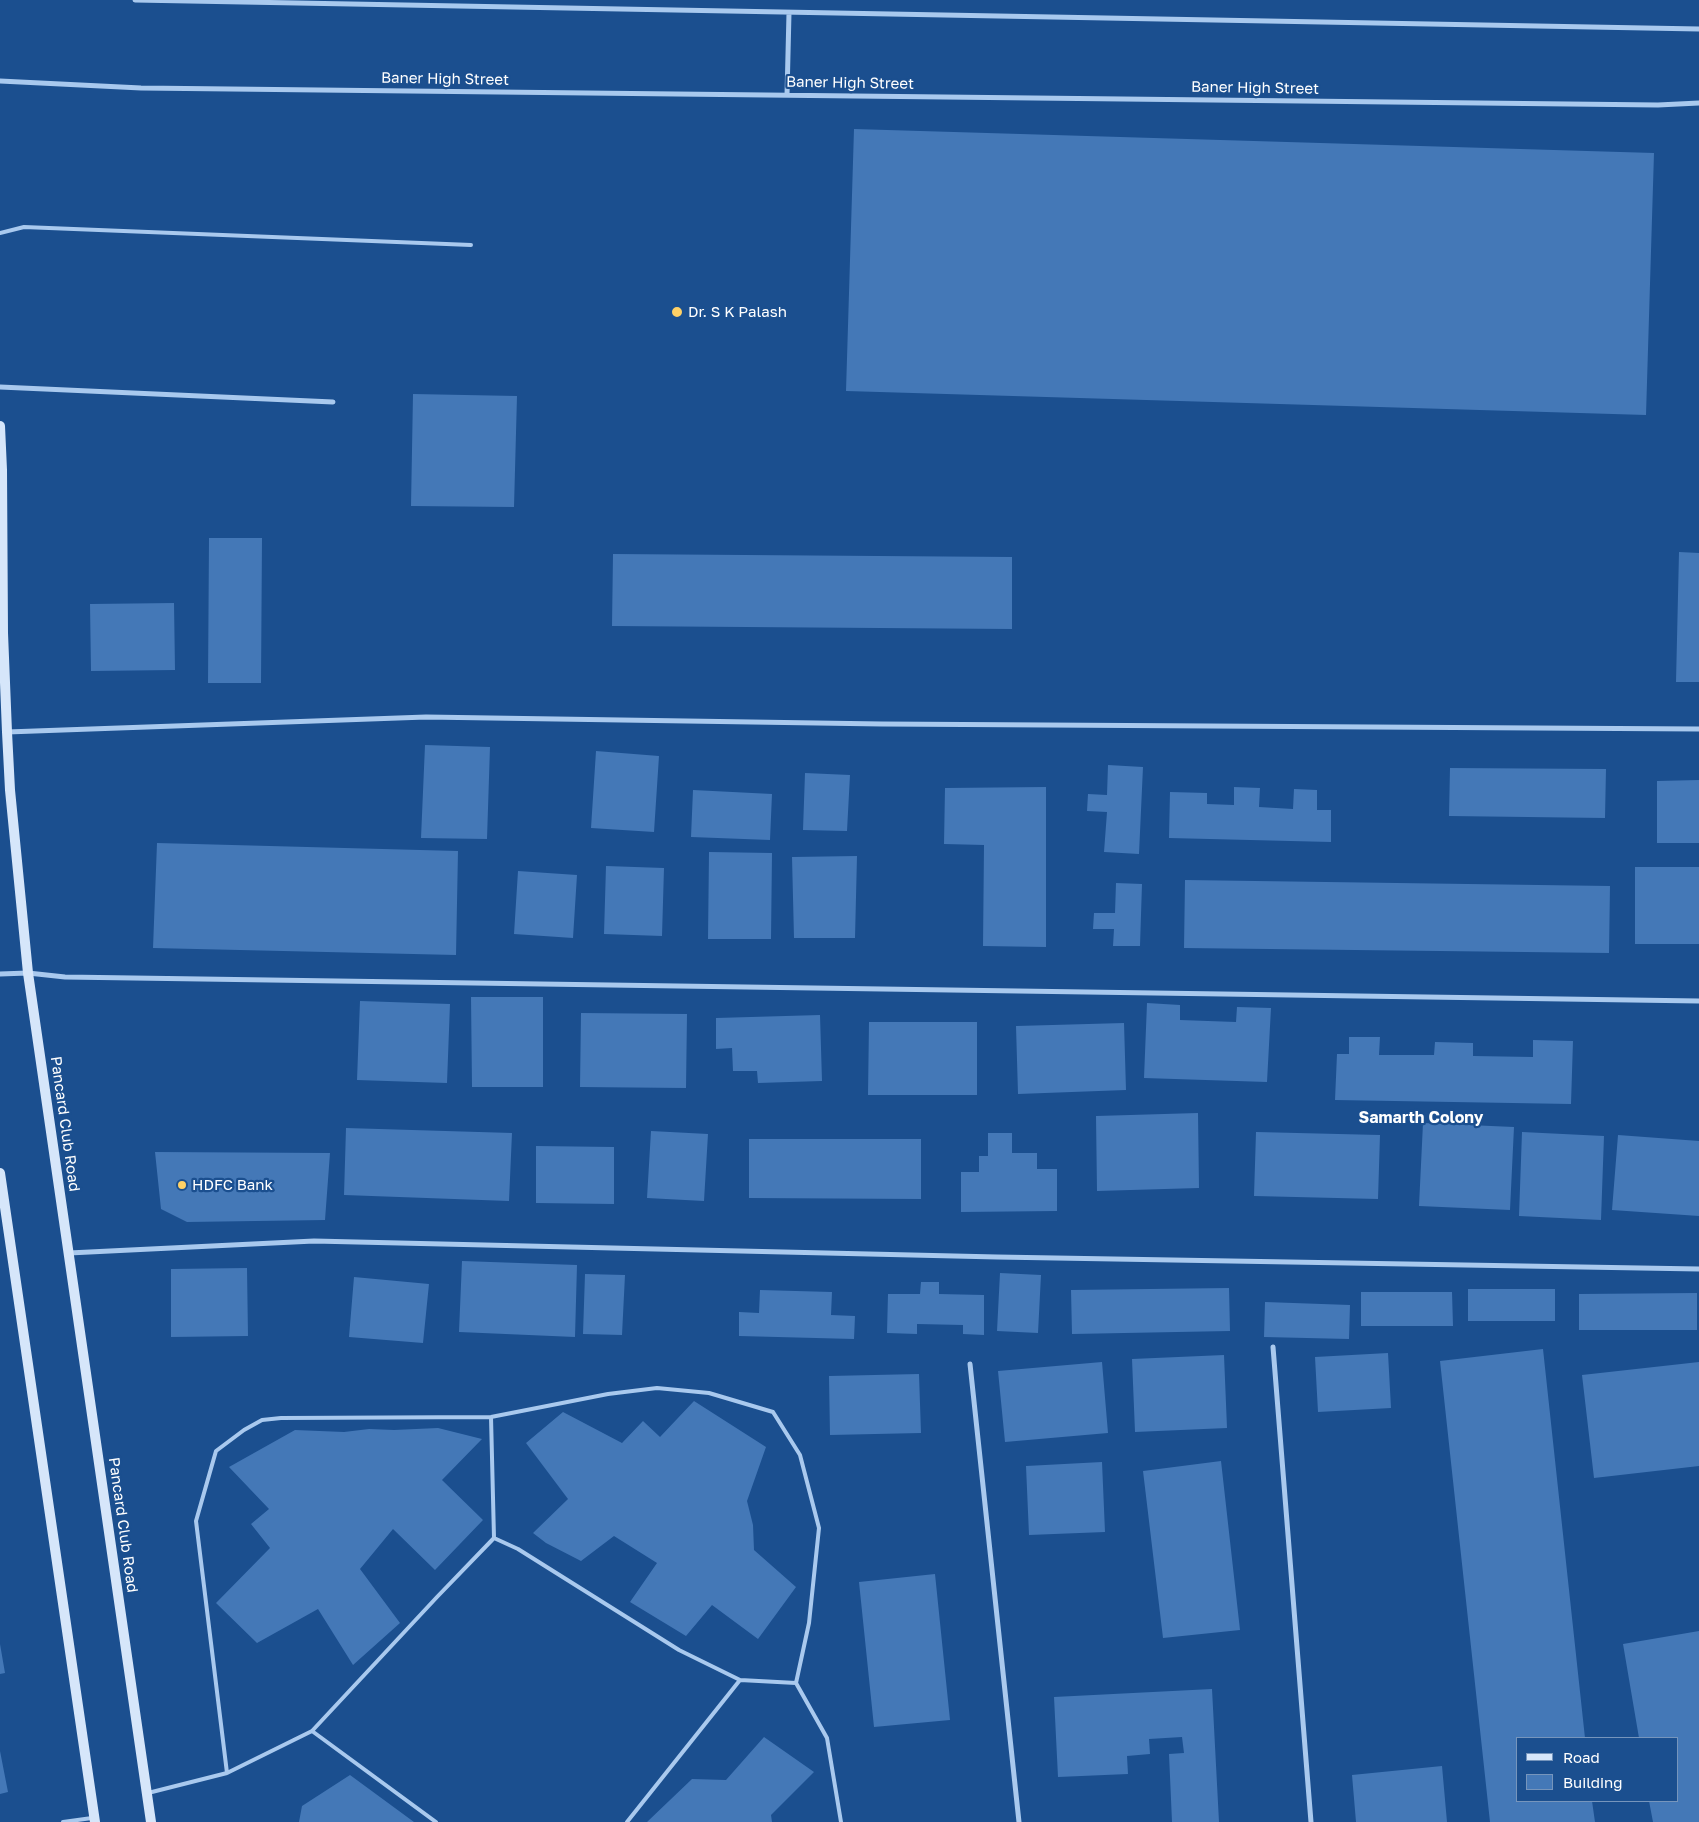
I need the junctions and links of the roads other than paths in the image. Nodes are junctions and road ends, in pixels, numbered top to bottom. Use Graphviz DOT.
graph roads {
  1 [pos="135,0"];
  2 [pos="789,12"];
  3 [pos="1699,29"];
  4 [pos="0,81"];
  5 [pos="788,95"];
  6 [pos="1699,103"];
  7 [pos="0,233"];
  8 [pos="470,245"];
  9 [pos="0,388"];
  10 [pos="333,402"];
  11 [pos="0,426"];
  12 [pos="1699,728"];
  13 [pos="7,732"];
  14 [pos="28,973"];
  15 [pos="0,974"];
  16 [pos="1699,1001"];
  17 [pos="0,1174"];
  18 [pos="69,1253"];
  19 [pos="1699,1269"];
  20 [pos="1273,1347"];
  21 [pos="970,1364"];
  22 [pos="491,1417"];
  23 [pos="494,1538"];
  24 [pos="740,1680"];
  25 [pos="796,1683"];
  26 [pos="312,1731"];
  27 [pos="227,1773"];
  28 [pos="146,1793"];
  29 [pos="95,1820"];
  30 [pos="63,1822"];
  31 [pos="151,1822"];
  32 [pos="436,1822"];
  33 [pos="627,1822"];
  34 [pos="841,1822"];
  35 [pos="1019,1822"];
  36 [pos="1310,1822"];
  1 -- 2 [label="street"];
  2 -- 3 [label="street"];
  2 -- 5 [label="street"];
  4 -- 5 [label="street, Baner High Street"];
  5 -- 6 [label="street, Baner High Street"];
  7 -- 8 [label="lane"];
  9 -- 10 [label="street"];
  11 -- 13 [label="main road, Pancard Club Road"];
  12 -- 13 [label="street"];
  13 -- 14 [label="main road, Pancard Club Road"];
  14 -- 15 [label="street"];
  14 -- 16 [label="street"];
  14 -- 18 [label="main road, Pancard Club Road"];
  17 -- 29 [label="main road"];
  18 -- 19 [label="street"];
  18 -- 28 [label="main road, Pancard Club Road"];
  20 -- 36 [label="street"];
  21 -- 35 [label="street"];
  22 -- 23 [label="lane"];
  22 -- 25 [label="lane"];
  22 -- 27 [label="lane"];
  23 -- 24 [label="lane"];
  23 -- 26 [label="lane"];
  24 -- 25 [label="lane"];
  24 -- 33 [label="lane"];
  25 -- 34 [label="lane"];
  26 -- 27 [label="lane"];
  26 -- 32 [label="lane"];
  27 -- 28 [label="lane"];
  28 -- 31 [label="main road, Pancard Club Road"];
  29 -- 30 [label="lane"];
}
